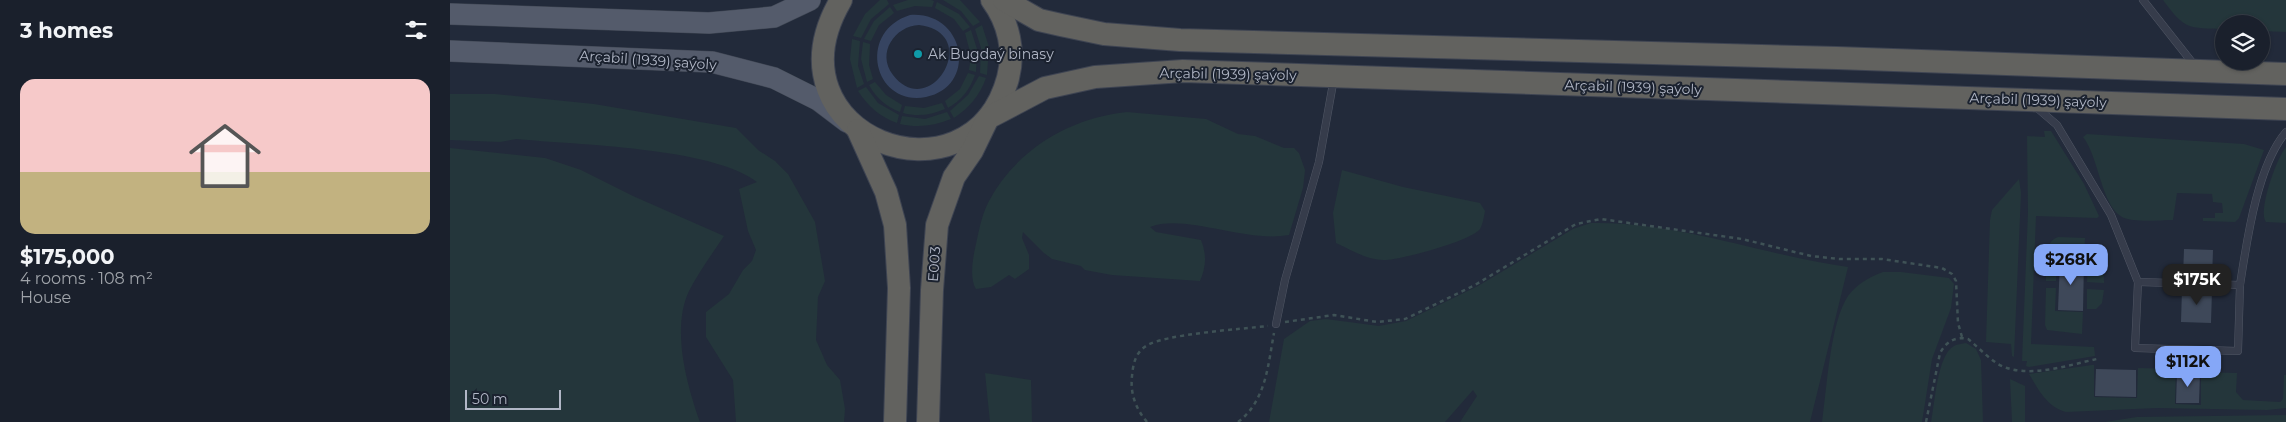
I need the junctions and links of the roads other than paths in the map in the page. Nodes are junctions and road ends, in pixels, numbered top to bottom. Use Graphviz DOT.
graph roads {
  1 [pos="810,0"];
  2 [pos="841,0"];
  3 [pos="992,0"];
  4 [pos="1004,0"];
  5 [pos="2143,0"];
  6 [pos="450,14"];
  7 [pos="450,51"];
  8 [pos="2199,71"];
  9 [pos="2286,74"];
  10 [pos="1334,75"];
  11 [pos="2025,100"];
  12 [pos="2286,109"];
  13 [pos="988,118"];
  14 [pos="858,130"];
  15 [pos="2286,132"];
  16 [pos="2138,282"];
  17 [pos="2240,284"];
  18 [pos="1276,324"];
  19 [pos="895,422"];
  20 [pos="928,422"];
  1 -- 6 [label="main road"];
  2 -- 14 [label="highway"];
  3 -- 13 [label="highway"];
  4 -- 8 [label="highway"];
  5 -- 8 [label="lane"];
  7 -- 14 [label="main road, Arçabil (1939) şaýoly"];
  8 -- 9 [label="highway"];
  10 -- 11 [label="highway, Arçabil (1939) şaýoly"];
  10 -- 13 [label="highway, Arçabil (1939) şaýoly"];
  10 -- 18 [label="lane"];
  11 -- 12 [label="highway, Arçabil (1939) şaýoly"];
  11 -- 16 [label="lane"];
  13 -- 14 [label="highway"];
  13 -- 20 [label="highway, E003"];
  14 -- 19 [label="highway"];
  15 -- 17 [label="lane"];
  16 -- 17 [label="lane"];
  16 -- 17 [label="lane"];
}
